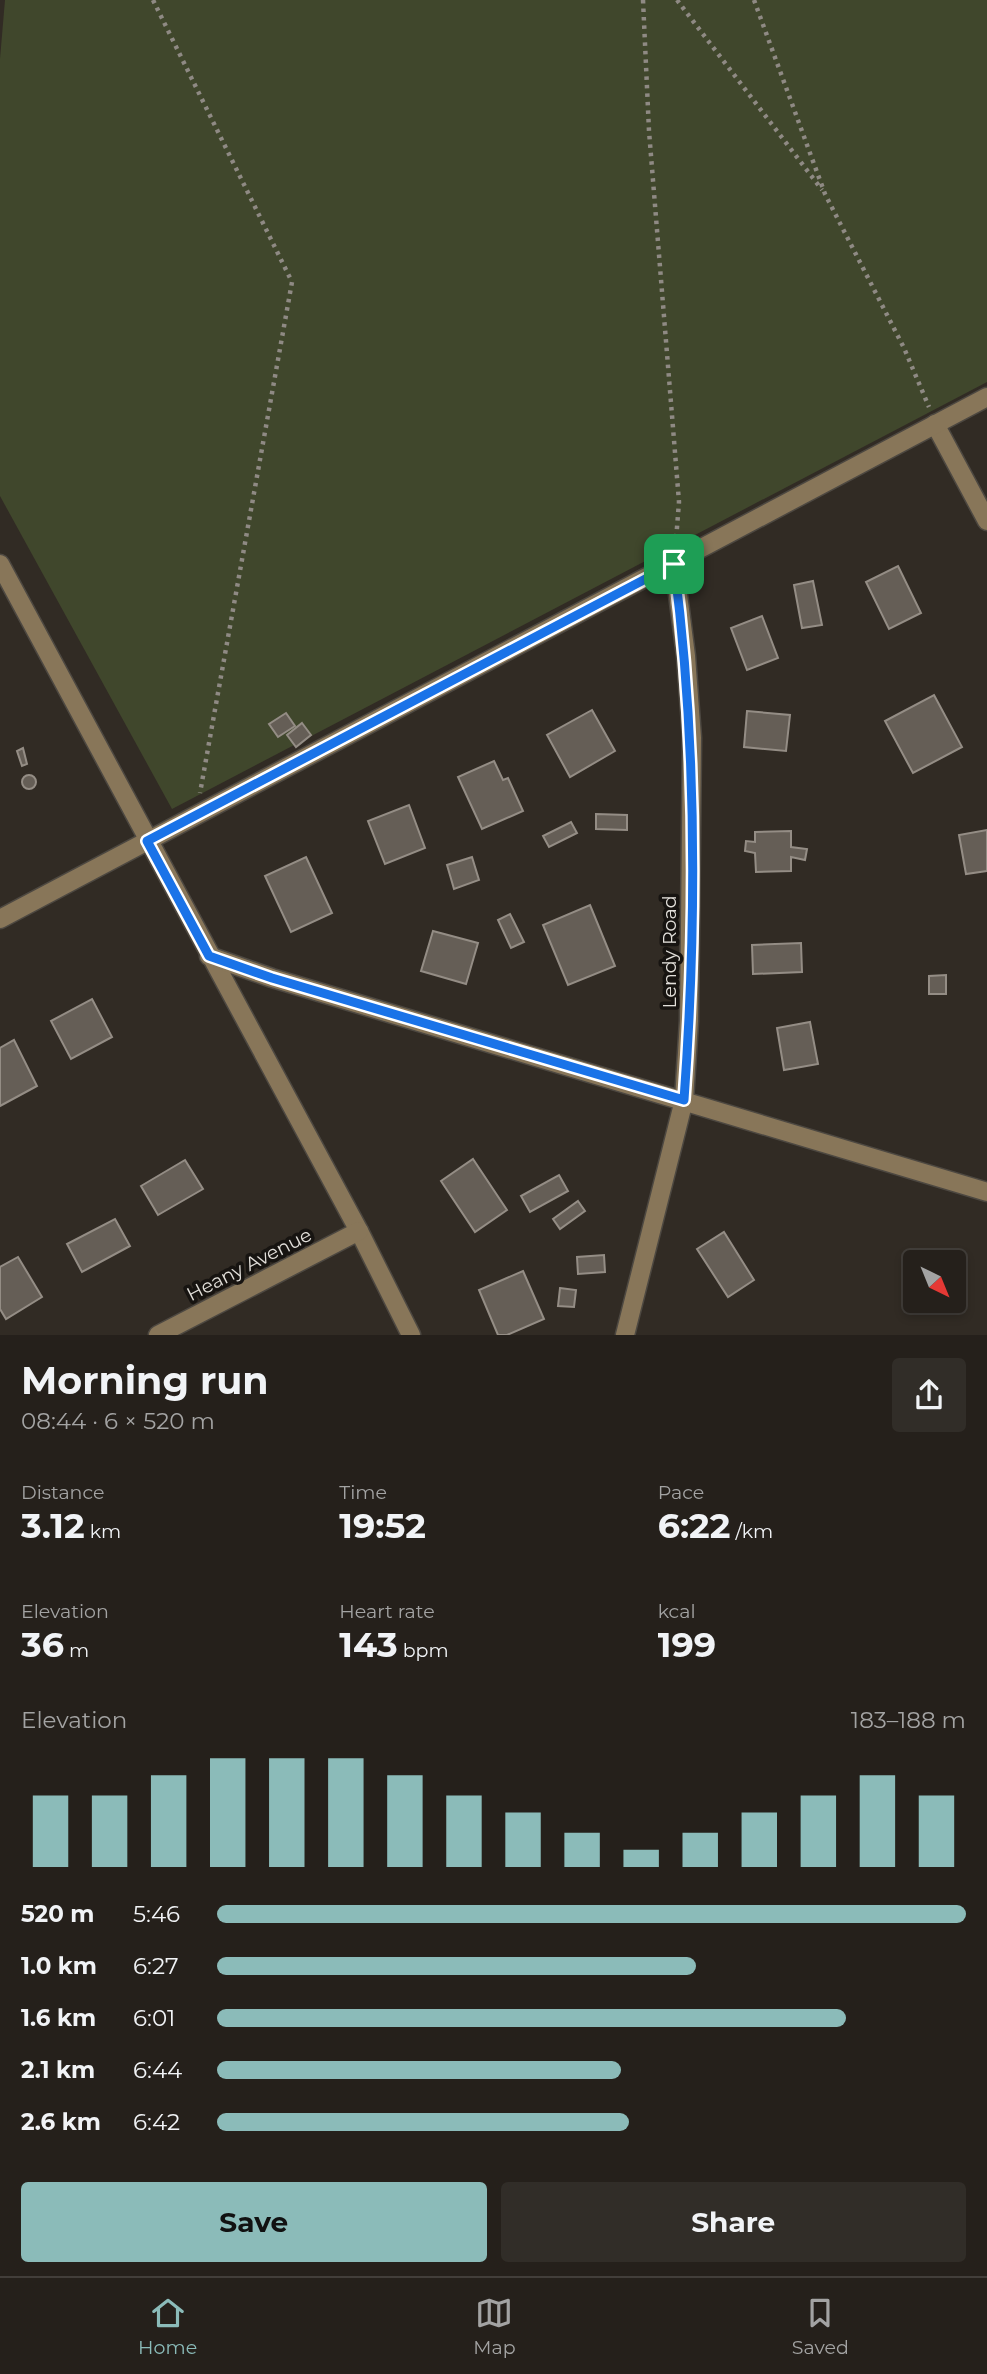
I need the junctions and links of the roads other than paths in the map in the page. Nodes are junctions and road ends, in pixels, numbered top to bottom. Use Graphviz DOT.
graph roads {
  1 [pos="987,397"];
  2 [pos="935,424"];
  3 [pos="987,521"];
  4 [pos="0,564"];
  5 [pos="674,564"];
  6 [pos="147,841"];
  7 [pos="0,919"];
  8 [pos="209,956"];
  9 [pos="684,1100"];
  10 [pos="987,1192"];
  11 [pos="359,1231"];
  12 [pos="158,1335"];
  13 [pos="411,1335"];
  14 [pos="625,1335"];
  1 -- 2 [label="street"];
  2 -- 3 [label="street"];
  2 -- 5 [label="street"];
  4 -- 6 [label="street"];
  5 -- 6 [label="street"];
  5 -- 9 [label="street, Lendy Road"];
  6 -- 7 [label="street"];
  6 -- 8 [label="street"];
  8 -- 9 [label="street"];
  8 -- 11 [label="street"];
  9 -- 10 [label="street"];
  9 -- 14 [label="street, Lendy Road"];
  11 -- 12 [label="street, Heany Avenue"];
  11 -- 13 [label="street"];
}
